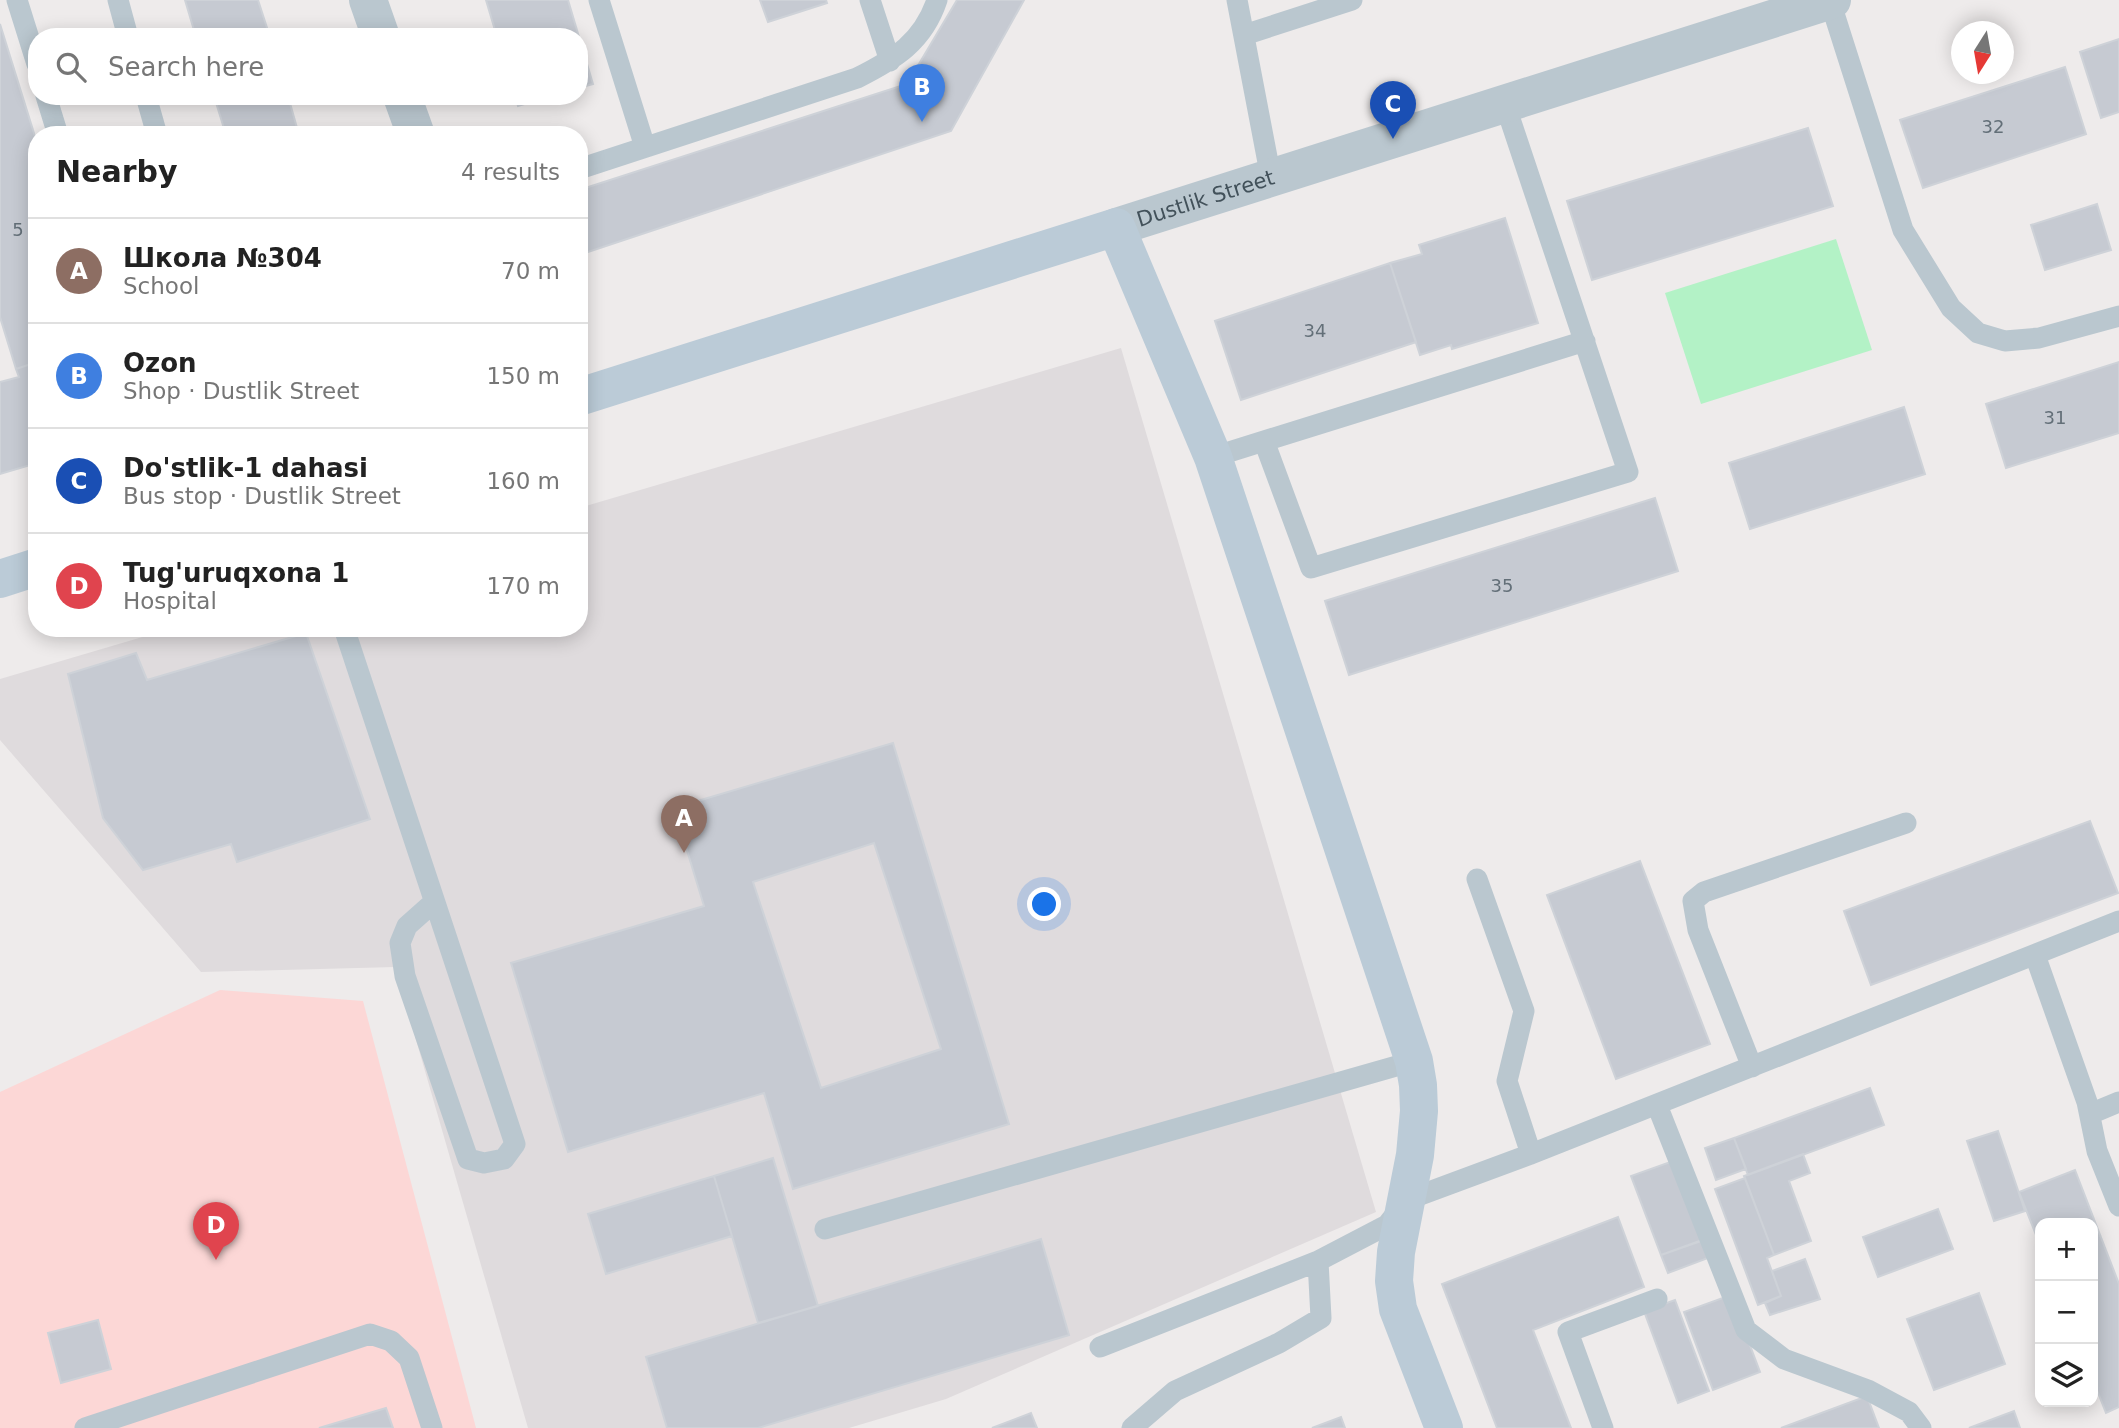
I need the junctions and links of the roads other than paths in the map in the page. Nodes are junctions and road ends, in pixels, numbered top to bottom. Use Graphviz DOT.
graph roads {
  1 [pos="17,0"];
  2 [pos="118,0"];
  3 [pos="368,0"];
  4 [pos="599,0"];
  5 [pos="870,0"];
  6 [pos="937,0"];
  7 [pos="1237,0"];
  8 [pos="1352,0"];
  9 [pos="1831,0"];
  10 [pos="126,28"];
  11 [pos="378,28"];
  12 [pos="28,35"];
  13 [pos="1244,35"];
  14 [pos="890,61"];
  15 [pos="1505,104"];
  16 [pos="50,105"];
  17 [pos="149,105"];
  18 [pos="405,105"];
  19 [pos="55,126"];
  20 [pos="154,126"];
  21 [pos="413,126"];
  22 [pos="645,148"];
  23 [pos="588,166"];
  24 [pos="1271,178"];
  25 [pos="1116,227"];
  26 [pos="2119,316"];
  27 [pos="1585,341"];
  28 [pos="588,394"];
  29 [pos="1264,441"];
  30 [pos="1213,457"];
  31 [pos="28,570"];
  32 [pos="0,579"];
  33 [pos="347,637"];
  34 [pos="1906,823"];
  35 [pos="1477,878"];
  36 [pos="434,902"];
  37 [pos="2119,921"];
  38 [pos="2035,955"];
  39 [pos="1413,1062"];
  40 [pos="1752,1067"];
  41 [pos="2119,1102"];
  42 [pos="1657,1105"];
  43 [pos="2090,1114"];
  44 [pos="1531,1154"];
  45 [pos="1407,1200"];
  46 [pos="2119,1206"];
  47 [pos="825,1229"];
  48 [pos="1318,1261"];
  49 [pos="1657,1299"];
  50 [pos="1100,1347"];
  51 [pos="85,1428"];
  52 [pos="432,1428"];
  53 [pos="1132,1428"];
  54 [pos="1444,1428"];
  55 [pos="1604,1428"];
  56 [pos="1922,1428"];
  1 -- 12 [label="lane"];
  2 -- 10 [label="lane"];
  3 -- 11 [label="street"];
  4 -- 22 [label="lane"];
  5 -- 14 [label="lane"];
  6 -- 14 [label="lane"];
  7 -- 13 [label="lane"];
  8 -- 13 [label="lane"];
  9 -- 15 [label="street, Dustlik Street"];
  9 -- 26 [label="lane"];
  13 -- 24 [label="lane"];
  14 -- 22 [label="lane"];
  15 -- 24 [label="street, Dustlik Street"];
  15 -- 27 [label="lane"];
  16 -- 19 [label="lane"];
  17 -- 20 [label="lane"];
  18 -- 21 [label="street"];
  22 -- 23 [label="lane"];
  24 -- 25 [label="street, Dustlik Street"];
  25 -- 28 [label="street, Dustlik Street"];
  25 -- 30 [label="street"];
  27 -- 29 [label="lane"];
  27 -- 29 [label="lane"];
  29 -- 30 [label="lane"];
  30 -- 39 [label="street"];
  31 -- 32 [label="street"];
  33 -- 36 [label="lane"];
  34 -- 40 [label="lane"];
  35 -- 44 [label="lane"];
  36 -- 36 [label="lane"];
  37 -- 38 [label="lane"];
  38 -- 40 [label="lane"];
  38 -- 43 [label="lane"];
  39 -- 45 [label="street"];
  39 -- 47 [label="lane"];
  40 -- 42 [label="lane"];
  41 -- 43 [label="lane"];
  42 -- 44 [label="lane"];
  42 -- 56 [label="lane"];
  43 -- 46 [label="lane"];
  44 -- 45 [label="lane"];
  45 -- 48 [label="lane"];
  45 -- 54 [label="street"];
  48 -- 50 [label="lane"];
  48 -- 53 [label="lane"];
  49 -- 55 [label="lane"];
  51 -- 52 [label="lane"];
}
